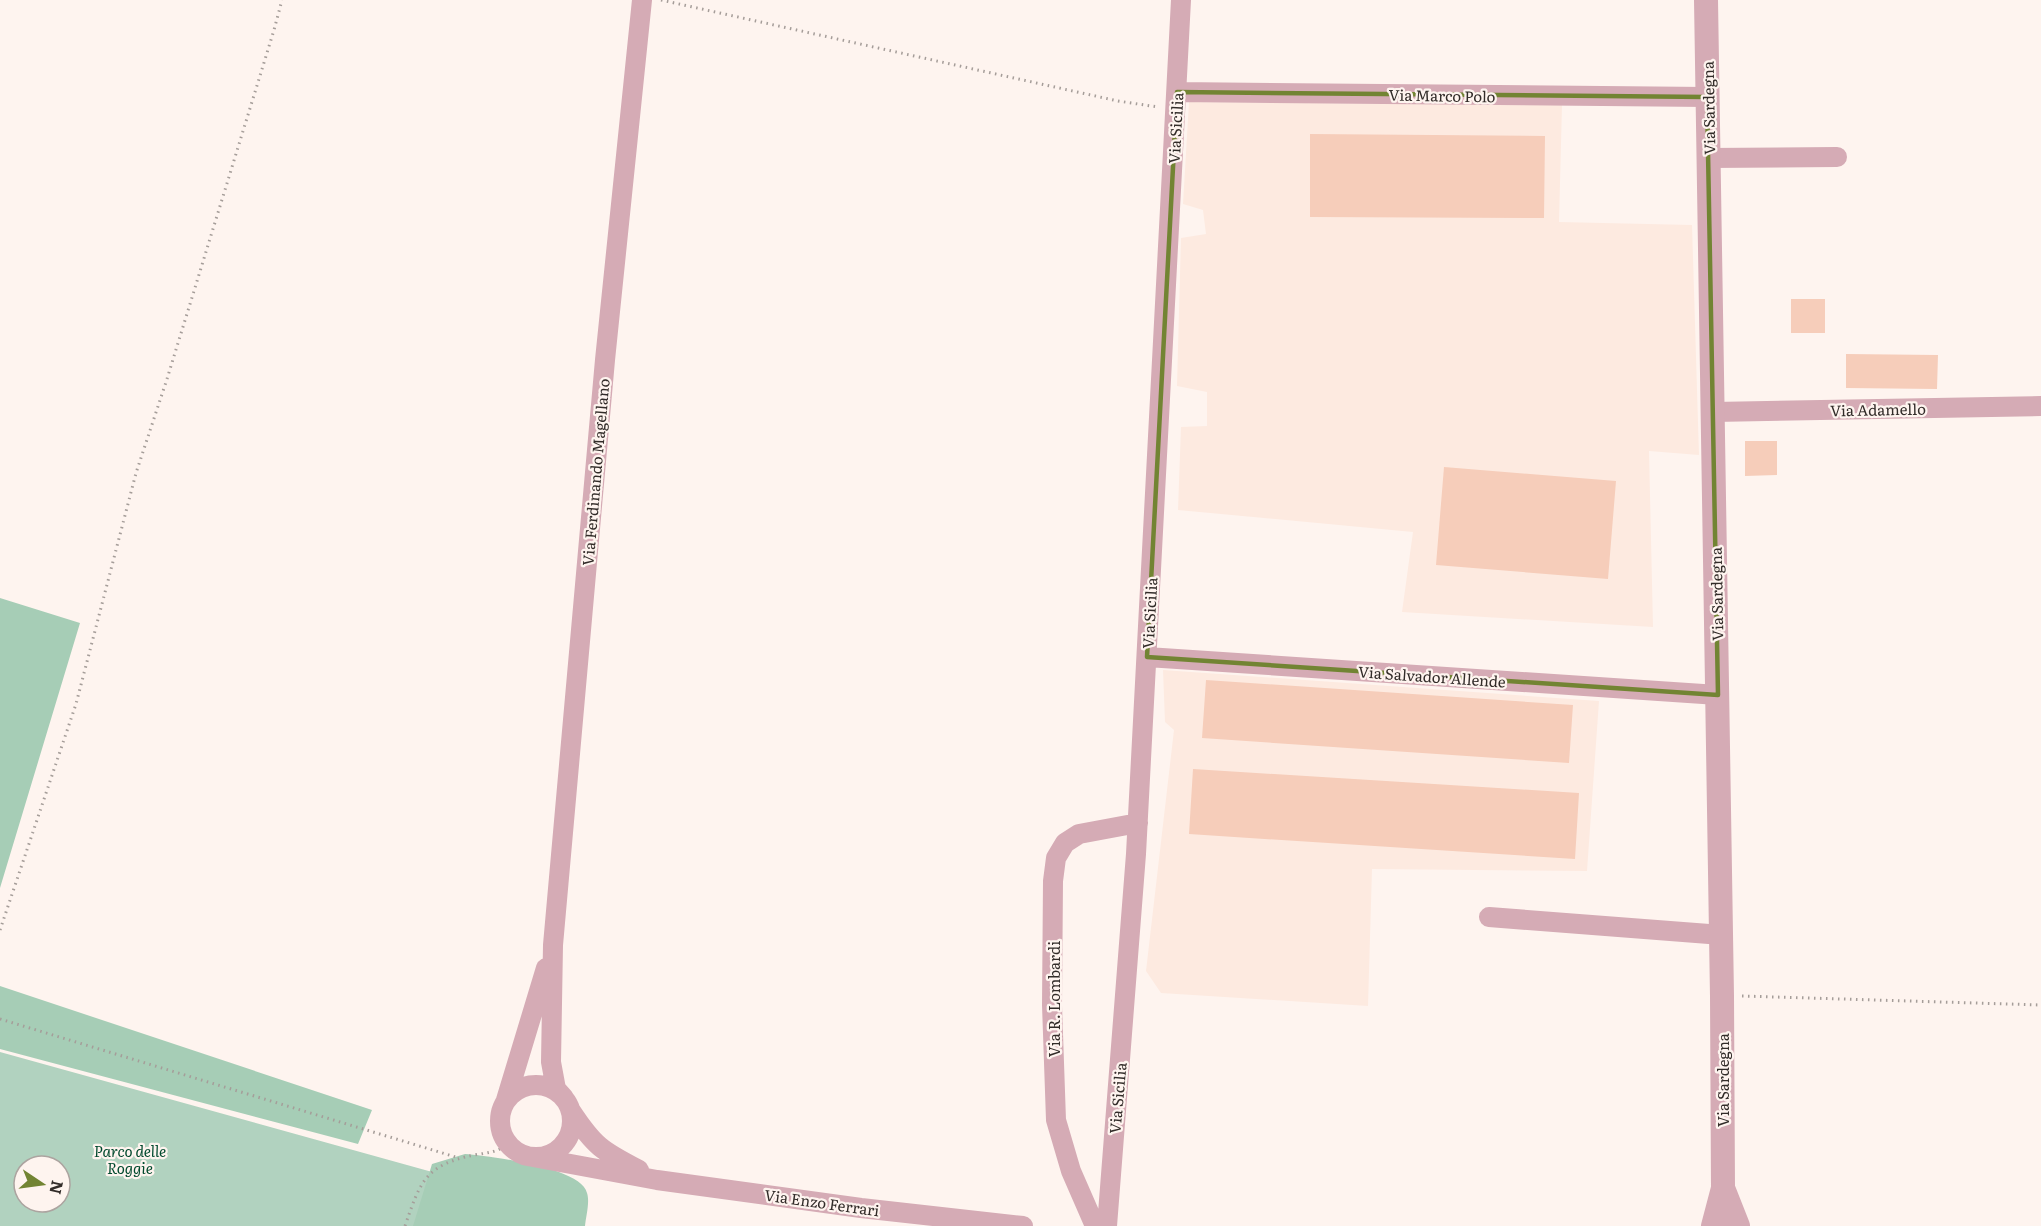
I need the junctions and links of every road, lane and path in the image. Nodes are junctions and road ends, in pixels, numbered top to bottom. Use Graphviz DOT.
graph roads {
  1 [pos="282,0"];
  2 [pos="642,0"];
  3 [pos="661,0"];
  4 [pos="1181,0"];
  5 [pos="1706,0"];
  6 [pos="1707,97"];
  7 [pos="1176,101"];
  8 [pos="1708,158"];
  9 [pos="1837,158"];
  10 [pos="2041,406"];
  11 [pos="1714,412"];
  12 [pos="1147,657"];
  13 [pos="1718,695"];
  14 [pos="1138,823"];
  15 [pos="1489,917"];
  16 [pos="0,930"];
  17 [pos="1722,935"];
  18 [pos="553,945"];
  19 [pos="1722,996"];
  20 [pos="2041,1005"];
  21 [pos="0,1019"];
  22 [pos="505,1102"];
  23 [pos="568,1104"];
  24 [pos="508,1144"];
  25 [pos="533,1157"];
  26 [pos="459,1158"];
  27 [pos="657,1180"];
  28 [pos="1723,1188"];
  29 [pos="405,1226"];
  30 [pos="1023,1226"];
  31 [pos="1095,1226"];
  32 [pos="1107,1226"];
  33 [pos="1713,1226"];
  34 [pos="1738,1226"];
  1 -- 16 [label="path"];
  2 -- 18 [label="street, Via Ferdinando Magellano"];
  3 -- 7 [label="path"];
  4 -- 7 [label="street, Via Sicilia"];
  5 -- 6 [label="street, Via Sardegna"];
  6 -- 7 [label="street, Via Marco Polo"];
  6 -- 8 [label="street, Via Sardegna"];
  7 -- 12 [label="street, Via Sicilia"];
  8 -- 9 [label="street"];
  8 -- 11 [label="street, Via Sardegna"];
  10 -- 11 [label="street, Via Adamello"];
  11 -- 13 [label="street, Via Sardegna"];
  12 -- 13 [label="street, Via Salvador Allende"];
  12 -- 14 [label="street, Via Sicilia"];
  13 -- 17 [label="street, Via Sardegna"];
  14 -- 31 [label="street, Via R. Lombardi"];
  14 -- 32 [label="street, Via Sicilia"];
  15 -- 17 [label="street"];
  17 -- 19 [label="street, Via Sardegna"];
  18 -- 22 [label="street, Via Ferdinando Magellano"];
  18 -- 23 [label="street, Via Ferdinando Magellano"];
  19 -- 20 [label="path"];
  19 -- 28 [label="street, Via Sardegna"];
  21 -- 26 [label="path"];
  22 -- 23 [label="street"];
  22 -- 24 [label="street"];
  23 -- 25 [label="street"];
  23 -- 27 [label="street, Via Enzo Ferrari"];
  24 -- 25 [label="street"];
  24 -- 26 [label="path"];
  25 -- 27 [label="street, Via Enzo Ferrari"];
  26 -- 29 [label="path"];
  27 -- 30 [label="street, Via Enzo Ferrari"];
  28 -- 33 [label="street, Via Sardegna"];
  28 -- 34 [label="street, Via Sardegna"];
}
